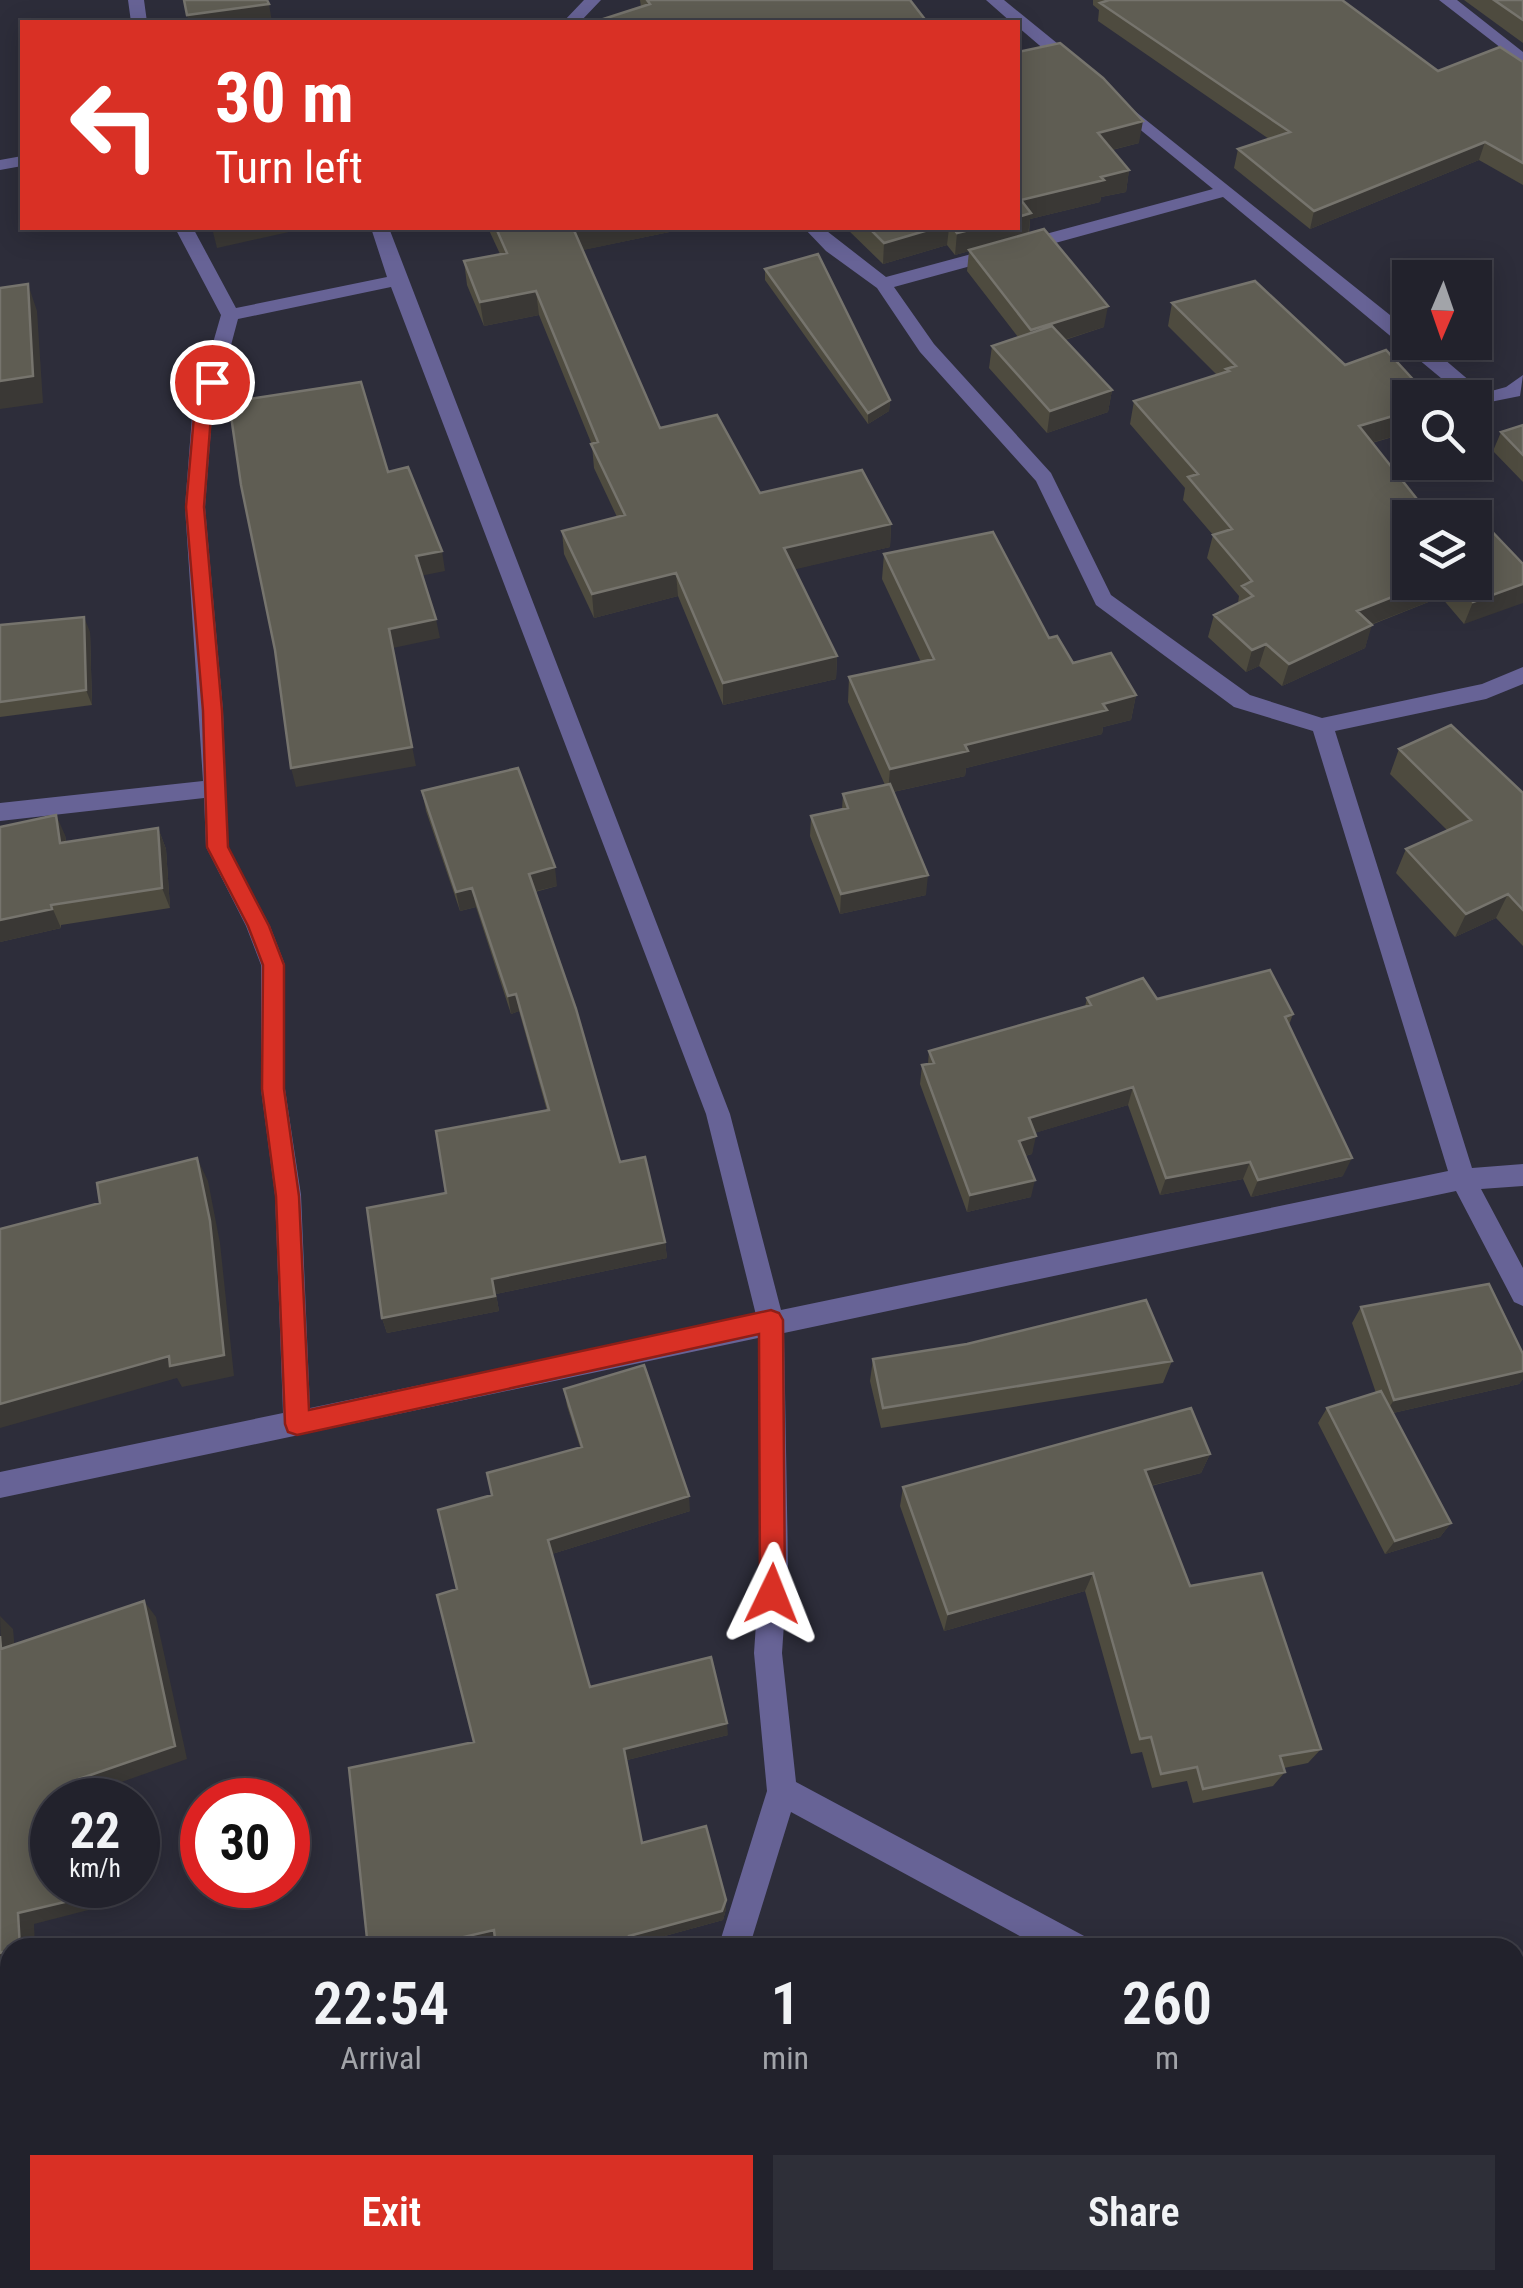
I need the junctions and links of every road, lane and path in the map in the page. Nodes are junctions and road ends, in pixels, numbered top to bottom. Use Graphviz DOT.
graph roads {
  1 [pos="994,0"];
  2 [pos="1447,0"];
  3 [pos="596,5"];
  4 [pos="574,20"];
  5 [pos="1018,20"];
  6 [pos="1020,21"];
  7 [pos="1523,60"];
  8 [pos="1086,76"];
  9 [pos="1102,89"];
  10 [pos="1225,191"];
  11 [pos="185,230"];
  12 [pos="381,230"];
  13 [pos="815,230"];
  14 [pos="397,280"];
  15 [pos="884,284"];
  16 [pos="230,315"];
  17 [pos="1392,327"];
  18 [pos="1432,360"];
  19 [pos="1523,381"];
  20 [pos="1523,675"];
  21 [pos="1322,726"];
  22 [pos="216,788"];
  23 [pos="0,812"];
  24 [pos="1523,1175"];
  25 [pos="1464,1179"];
  26 [pos="1523,1294"];
  27 [pos="771,1320"];
  28 [pos="297,1424"];
  29 [pos="0,1484"];
  30 [pos="782,1792"];
  31 [pos="736,1938"];
  32 [pos="1057,1938"];
  1 -- 5 [label="street"];
  2 -- 7 [label="street"];
  3 -- 4 [label="street"];
  6 -- 8 [label="street"];
  9 -- 10 [label="street"];
  10 -- 15 [label="street"];
  10 -- 17 [label="street"];
  11 -- 16 [label="street"];
  12 -- 14 [label="street"];
  13 -- 15 [label="street"];
  14 -- 16 [label="street"];
  14 -- 27 [label="street"];
  15 -- 21 [label="street"];
  16 -- 22 [label="street"];
  18 -- 19 [label="street"];
  20 -- 21 [label="street"];
  21 -- 25 [label="street"];
  22 -- 23 [label="street"];
  22 -- 28 [label="street"];
  24 -- 25 [label="street"];
  25 -- 26 [label="street"];
  25 -- 27 [label="street"];
  27 -- 28 [label="street"];
  27 -- 30 [label="street"];
  28 -- 29 [label="street"];
  30 -- 31 [label="street"];
  30 -- 32 [label="street"];
}
